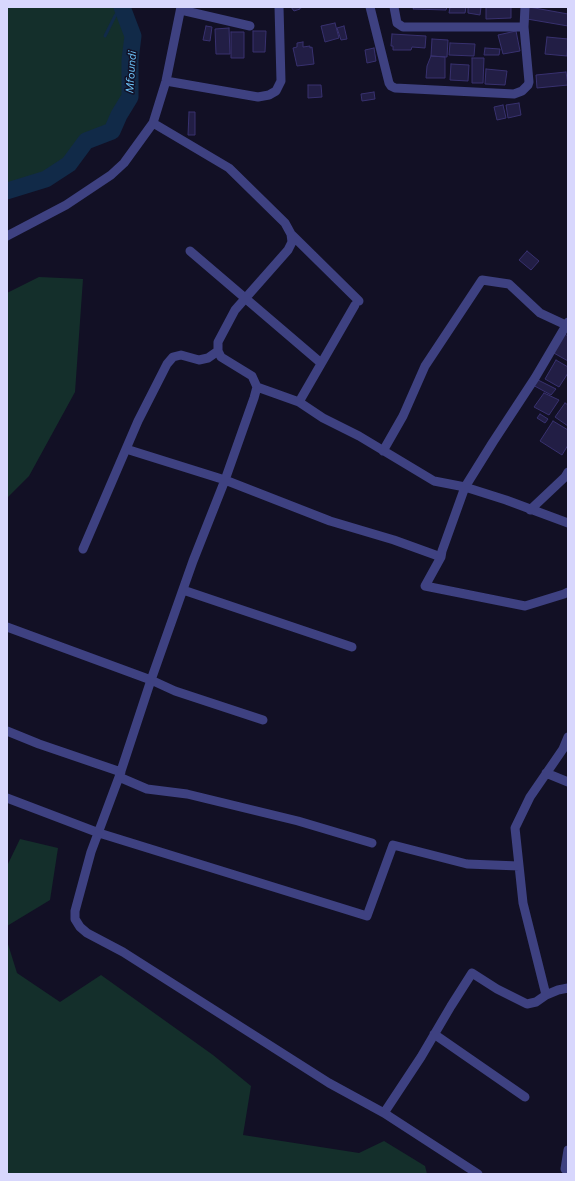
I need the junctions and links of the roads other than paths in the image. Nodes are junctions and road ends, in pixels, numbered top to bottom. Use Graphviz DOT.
graph roads {
  1 [pos="279,7"];
  2 [pos="370,7"];
  3 [pos="394,7"];
  4 [pos="525,7"];
  5 [pos="181,8"];
  6 [pos="250,26"];
  7 [pos="524,28"];
  8 [pos="166,81"];
  9 [pos="153,123"];
  10 [pos="291,234"];
  11 [pos="7,236"];
  12 [pos="190,251"];
  13 [pos="245,299"];
  14 [pos="567,325"];
  15 [pos="218,351"];
  16 [pos="321,363"];
  17 [pos="257,387"];
  18 [pos="299,402"];
  19 [pos="126,448"];
  20 [pos="383,451"];
  21 [pos="568,472"];
  22 [pos="225,480"];
  23 [pos="465,487"];
  24 [pos="530,510"];
  25 [pos="568,523"];
  26 [pos="82,549"];
  27 [pos="441,557"];
  28 [pos="183,590"];
  29 [pos="568,592"];
  30 [pos="7,627"];
  31 [pos="352,647"];
  32 [pos="151,680"];
  33 [pos="263,720"];
  34 [pos="7,731"];
  35 [pos="568,737"];
  36 [pos="546,773"];
  37 [pos="120,774"];
  38 [pos="568,782"];
  39 [pos="7,798"];
  40 [pos="99,833"];
  41 [pos="372,843"];
  42 [pos="519,866"];
  43 [pos="568,988"];
  44 [pos="546,995"];
  45 [pos="434,1034"];
  46 [pos="525,1097"];
  47 [pos="384,1113"];
  48 [pos="568,1150"];
  49 [pos="565,1169"];
  50 [pos="478,1174"];
  1 -- 8 [label="street"];
  2 -- 7 [label="street"];
  3 -- 7 [label="street"];
  4 -- 7 [label="street"];
  5 -- 6 [label="street"];
  5 -- 8 [label="street"];
  8 -- 9 [label="street"];
  9 -- 10 [label="street"];
  9 -- 11 [label="street"];
  10 -- 13 [label="street"];
  10 -- 16 [label="street"];
  12 -- 13 [label="street"];
  13 -- 15 [label="street"];
  13 -- 16 [label="street"];
  14 -- 20 [label="street"];
  14 -- 23 [label="street"];
  15 -- 17 [label="street"];
  15 -- 19 [label="street"];
  16 -- 18 [label="street"];
  17 -- 18 [label="street"];
  17 -- 22 [label="street"];
  18 -- 20 [label="street"];
  19 -- 22 [label="street"];
  19 -- 26 [label="street"];
  20 -- 23 [label="street"];
  21 -- 24 [label="street"];
  22 -- 27 [label="street"];
  22 -- 28 [label="street"];
  23 -- 24 [label="street"];
  23 -- 27 [label="street"];
  24 -- 25 [label="street"];
  27 -- 29 [label="street"];
  28 -- 31 [label="street"];
  28 -- 32 [label="street"];
  30 -- 32 [label="street"];
  32 -- 33 [label="street"];
  32 -- 37 [label="street"];
  34 -- 37 [label="street"];
  35 -- 36 [label="street"];
  36 -- 38 [label="street"];
  36 -- 42 [label="street"];
  37 -- 40 [label="street"];
  37 -- 41 [label="street"];
  39 -- 40 [label="street"];
  40 -- 42 [label="street"];
  40 -- 47 [label="street"];
  42 -- 44 [label="street"];
  43 -- 44 [label="street"];
  44 -- 45 [label="street"];
  45 -- 46 [label="street"];
  45 -- 47 [label="street"];
  47 -- 50 [label="street"];
  48 -- 49 [label="street"];
}
